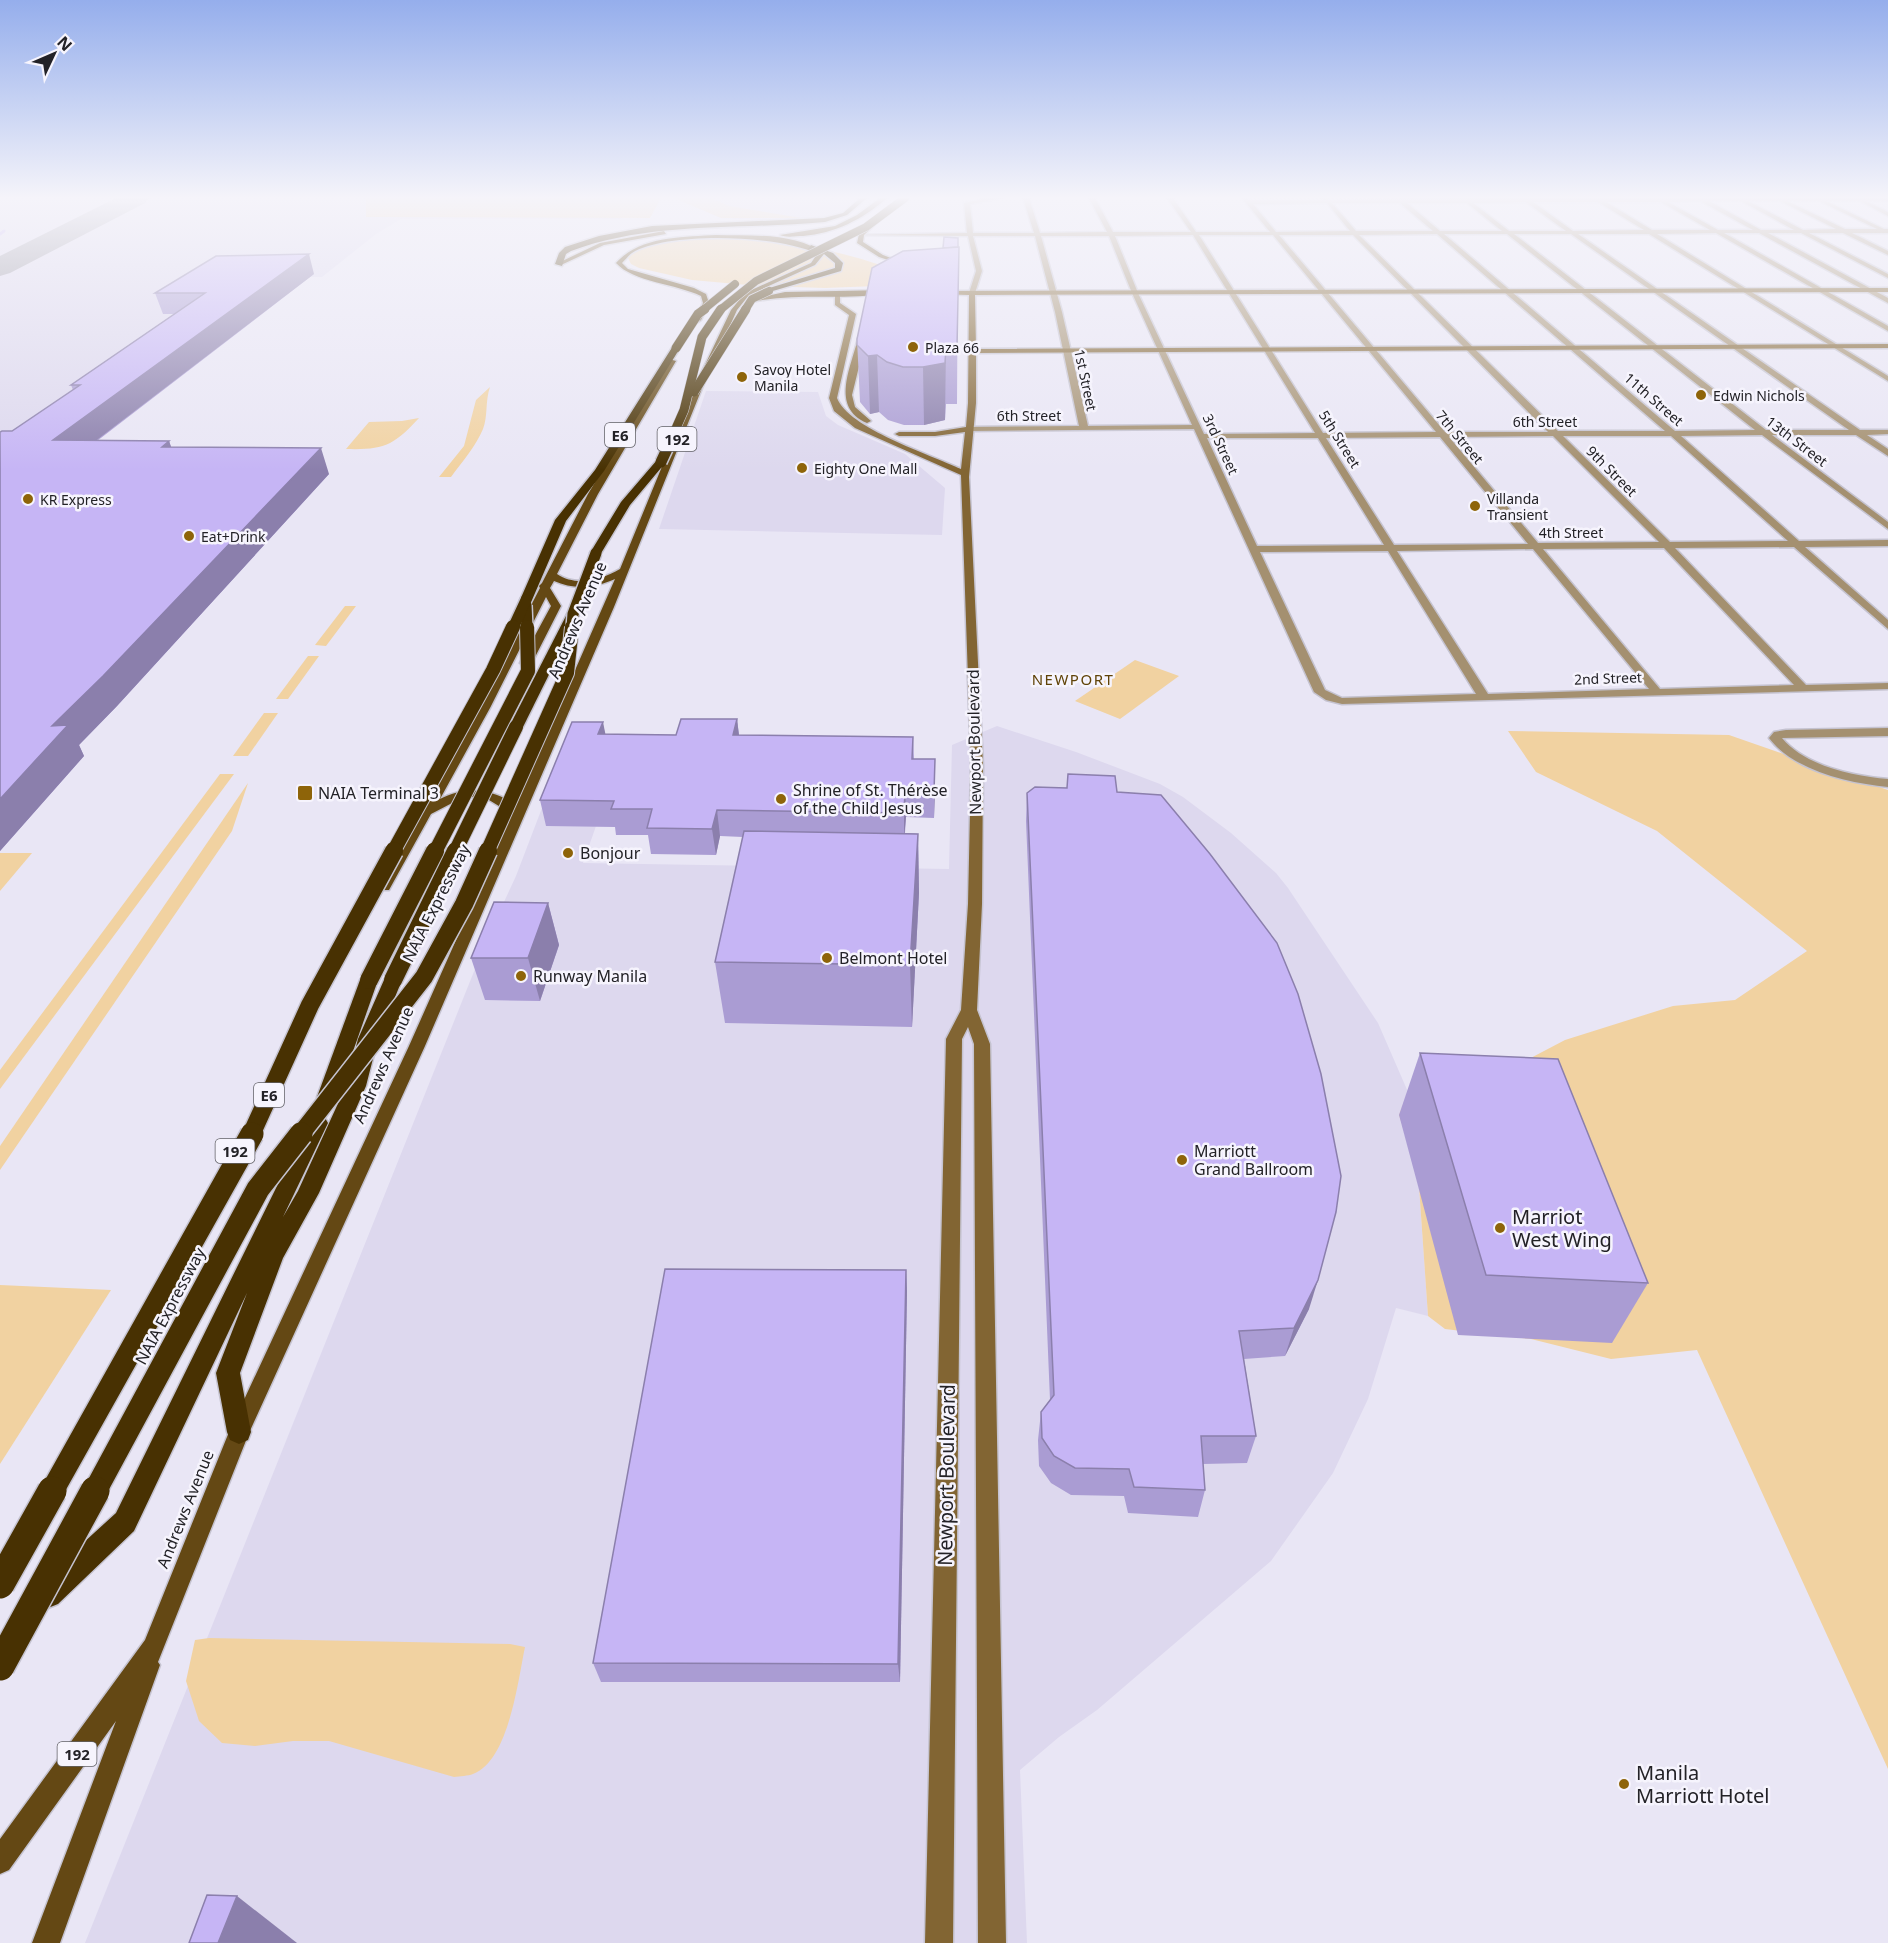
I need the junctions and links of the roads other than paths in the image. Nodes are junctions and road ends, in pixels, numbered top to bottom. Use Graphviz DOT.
graph roads {
  1 [pos="687,289"];
  2 [pos="729,289"];
  3 [pos="746,289"];
  4 [pos="758,289"];
  5 [pos="777,289"];
  6 [pos="973,289"];
  7 [pos="1052,289"];
  8 [pos="1133,289"];
  9 [pos="1230,289"];
  10 [pos="1320,289"];
  11 [pos="1411,289"];
  12 [pos="1506,289"];
  13 [pos="1580,289"];
  14 [pos="1653,289"];
  15 [pos="1741,289"];
  16 [pos="1821,290"];
  17 [pos="1869,290"];
  18 [pos="1888,290"];
  19 [pos="897,291"];
  20 [pos="1583,291"];
  21 [pos="1656,291"];
  22 [pos="1745,291"];
  23 [pos="1232,292"];
  24 [pos="1323,292"];
  25 [pos="1414,292"];
  26 [pos="1510,292"];
  27 [pos="883,293"];
  28 [pos="930,293"];
  29 [pos="972,293"];
  30 [pos="1053,293"];
  31 [pos="1135,293"];
  32 [pos="838,295"];
  33 [pos="1888,301"];
  34 [pos="879,305"];
  35 [pos="845,308"];
  36 [pos="734,310"];
  37 [pos="858,310"];
  38 [pos="1888,329"];
  39 [pos="864,332"];
  40 [pos="1654,346"];
  41 [pos="1838,346"];
  42 [pos="1888,346"];
  43 [pos="1470,347"];
  44 [pos="1573,347"];
  45 [pos="1737,347"];
  46 [pos="1368,348"];
  47 [pos="1267,349"];
  48 [pos="973,351"];
  49 [pos="1163,351"];
  50 [pos="1067,352"];
  51 [pos="1888,379"];
  52 [pos="686,403"];
  53 [pos="1084,428"];
  54 [pos="969,429"];
  55 [pos="1200,432"];
  56 [pos="1859,432"];
  57 [pos="1888,432"];
  58 [pos="1764,433"];
  59 [pos="899,434"];
  60 [pos="1556,434"];
  61 [pos="1674,434"];
  62 [pos="1441,435"];
  63 [pos="1322,436"];
  64 [pos="1888,453"];
  65 [pos="966,470"];
  66 [pos="1888,526"];
  67 [pos="1888,543"];
  68 [pos="1796,544"];
  69 [pos="1667,545"];
  70 [pos="1533,546"];
  71 [pos="1391,547"];
  72 [pos="1255,549"];
  73 [pos="623,571"];
  74 [pos="547,580"];
  75 [pos="526,600"];
  76 [pos="573,614"];
  77 [pos="1888,626"];
  78 [pos="1888,686"];
  79 [pos="1802,687"];
  80 [pos="1657,692"];
  81 [pos="1484,697"];
  82 [pos="1330,698"];
  83 [pos="503,707"];
  84 [pos="1888,732"];
  85 [pos="1888,785"];
  86 [pos="427,812"];
  87 [pos="520,812"];
  88 [pos="969,1010"];
  89 [pos="239,1432"];
  90 [pos="0,1569"];
  91 [pos="0,1584"];
  92 [pos="0,1638"];
  93 [pos="154,1648"];
  94 [pos="0,1666"];
  95 [pos="0,1861"];
  96 [pos="46,1943"];
  97 [pos="939,1943"];
  98 [pos="992,1943"];
  1 -- 74 [label="main road, 192"];
  2 -- 75 [label="highway, NAIA Expressway / E6, bridge"];
  3 -- 52 [label="highway, NAIA Expressway, bridge"];
  4 -- 36 [label="main road"];
  5 -- 52 [label="highway, bridge"];
  6 -- 29 [label="street"];
  7 -- 30 [label="street, 1st Street"];
  8 -- 31 [label="street, 3rd Street"];
  9 -- 23 [label="street, 5th Street"];
  10 -- 24 [label="street, 7th Street"];
  11 -- 25 [label="street, 9th Street"];
  12 -- 26 [label="street, 11th Street"];
  13 -- 20 [label="street, 13th Street"];
  14 -- 21 [label="street"];
  15 -- 22 [label="street"];
  16 -- 17 [label="street"];
  16 -- 22 [label="street"];
  16 -- 38 [label="street"];
  17 -- 18 [label="street"];
  17 -- 33 [label="street"];
  19 -- 27 [label="street"];
  20 -- 21 [label="street"];
  20 -- 26 [label="street"];
  20 -- 40 [label="street, 13th Street"];
  21 -- 22 [label="street"];
  21 -- 45 [label="street"];
  22 -- 41 [label="street"];
  23 -- 24 [label="street"];
  23 -- 31 [label="street"];
  23 -- 47 [label="street, 5th Street"];
  24 -- 25 [label="street"];
  24 -- 46 [label="street, 7th Street"];
  25 -- 26 [label="street"];
  25 -- 43 [label="street, 9th Street"];
  26 -- 44 [label="street, 11th Street"];
  27 -- 32 [label="main road"];
  27 -- 34 [label="street"];
  28 -- 29 [label="street"];
  29 -- 30 [label="street"];
  29 -- 48 [label="street, Newport Boulevard"];
  30 -- 31 [label="street"];
  30 -- 50 [label="street, 1st Street"];
  31 -- 49 [label="street, 3rd Street"];
  32 -- 35 [label="street"];
  32 -- 36 [label="main road"];
  35 -- 37 [label="street"];
  35 -- 65 [label="street"];
  36 -- 73 [label="main road, Andrews Avenue / 192"];
  39 -- 59 [label="street"];
  40 -- 44 [label="street"];
  40 -- 45 [label="street"];
  40 -- 58 [label="street, 13th Street"];
  41 -- 42 [label="street"];
  41 -- 45 [label="street"];
  41 -- 51 [label="street"];
  43 -- 44 [label="street"];
  43 -- 46 [label="street"];
  43 -- 60 [label="street, 9th Street"];
  44 -- 61 [label="street, 11th Street"];
  45 -- 56 [label="street"];
  46 -- 47 [label="street"];
  46 -- 62 [label="street, 7th Street"];
  47 -- 49 [label="street"];
  47 -- 63 [label="street, 5th Street"];
  48 -- 50 [label="street"];
  48 -- 54 [label="street, Newport Boulevard"];
  49 -- 50 [label="street"];
  49 -- 55 [label="street, 3rd Street"];
  50 -- 53 [label="street, 1st Street"];
  52 -- 76 [label="highway, NAIA Expressway, bridge"];
  53 -- 54 [label="street, 6th Street"];
  53 -- 55 [label="street, 6th Street"];
  54 -- 59 [label="street"];
  54 -- 65 [label="street, Newport Boulevard"];
  55 -- 63 [label="street, 6th Street"];
  55 -- 72 [label="street, 3rd Street"];
  56 -- 57 [label="street, 6th Street"];
  56 -- 58 [label="street, 6th Street"];
  56 -- 64 [label="street"];
  58 -- 61 [label="street, 6th Street"];
  58 -- 66 [label="street, 13th Street"];
  59 -- 65 [label="street"];
  60 -- 61 [label="street, 6th Street"];
  60 -- 62 [label="street, 6th Street"];
  60 -- 69 [label="street, 9th Street"];
  61 -- 68 [label="street, 11th Street"];
  62 -- 63 [label="street, 6th Street"];
  62 -- 70 [label="street, 7th Street"];
  63 -- 71 [label="street, 5th Street"];
  65 -- 88 [label="street, Newport Boulevard"];
  67 -- 68 [label="street, 4th Street"];
  68 -- 69 [label="street, 4th Street"];
  68 -- 77 [label="street, 11th Street"];
  69 -- 70 [label="street, 4th Street"];
  69 -- 79 [label="street, 9th Street"];
  70 -- 71 [label="street, 4th Street"];
  70 -- 80 [label="street, 7th Street"];
  71 -- 72 [label="street, 4th Street"];
  71 -- 81 [label="street, 5th Street"];
  72 -- 82 [label="street, 3rd Street"];
  73 -- 74 [label="main road"];
  73 -- 87 [label="main road, Andrews Avenue / 192"];
  74 -- 83 [label="main road"];
  74 -- 86 [label="main road, 192"];
  75 -- 91 [label="highway, NAIA Expressway / E6, bridge"];
  75 -- 92 [label="highway, bridge"];
  76 -- 89 [label="highway, bridge"];
  76 -- 94 [label="highway, NAIA Expressway, bridge"];
  78 -- 79 [label="street, 2nd Street"];
  79 -- 80 [label="street, 2nd Street"];
  80 -- 81 [label="street, 2nd Street"];
  81 -- 82 [label="street, 2nd Street"];
  84 -- 85 [label="street"];
  86 -- 87 [label="main road"];
  86 -- 90 [label="main road, 192"];
  87 -- 89 [label="main road, Andrews Avenue / 192"];
  88 -- 97 [label="street, Newport Boulevard"];
  88 -- 98 [label="street, Newport Boulevard"];
  89 -- 93 [label="main road, Andrews Avenue / 192"];
  93 -- 95 [label="main road, Andrews Avenue / 192"];
  93 -- 96 [label="main road"];
}
